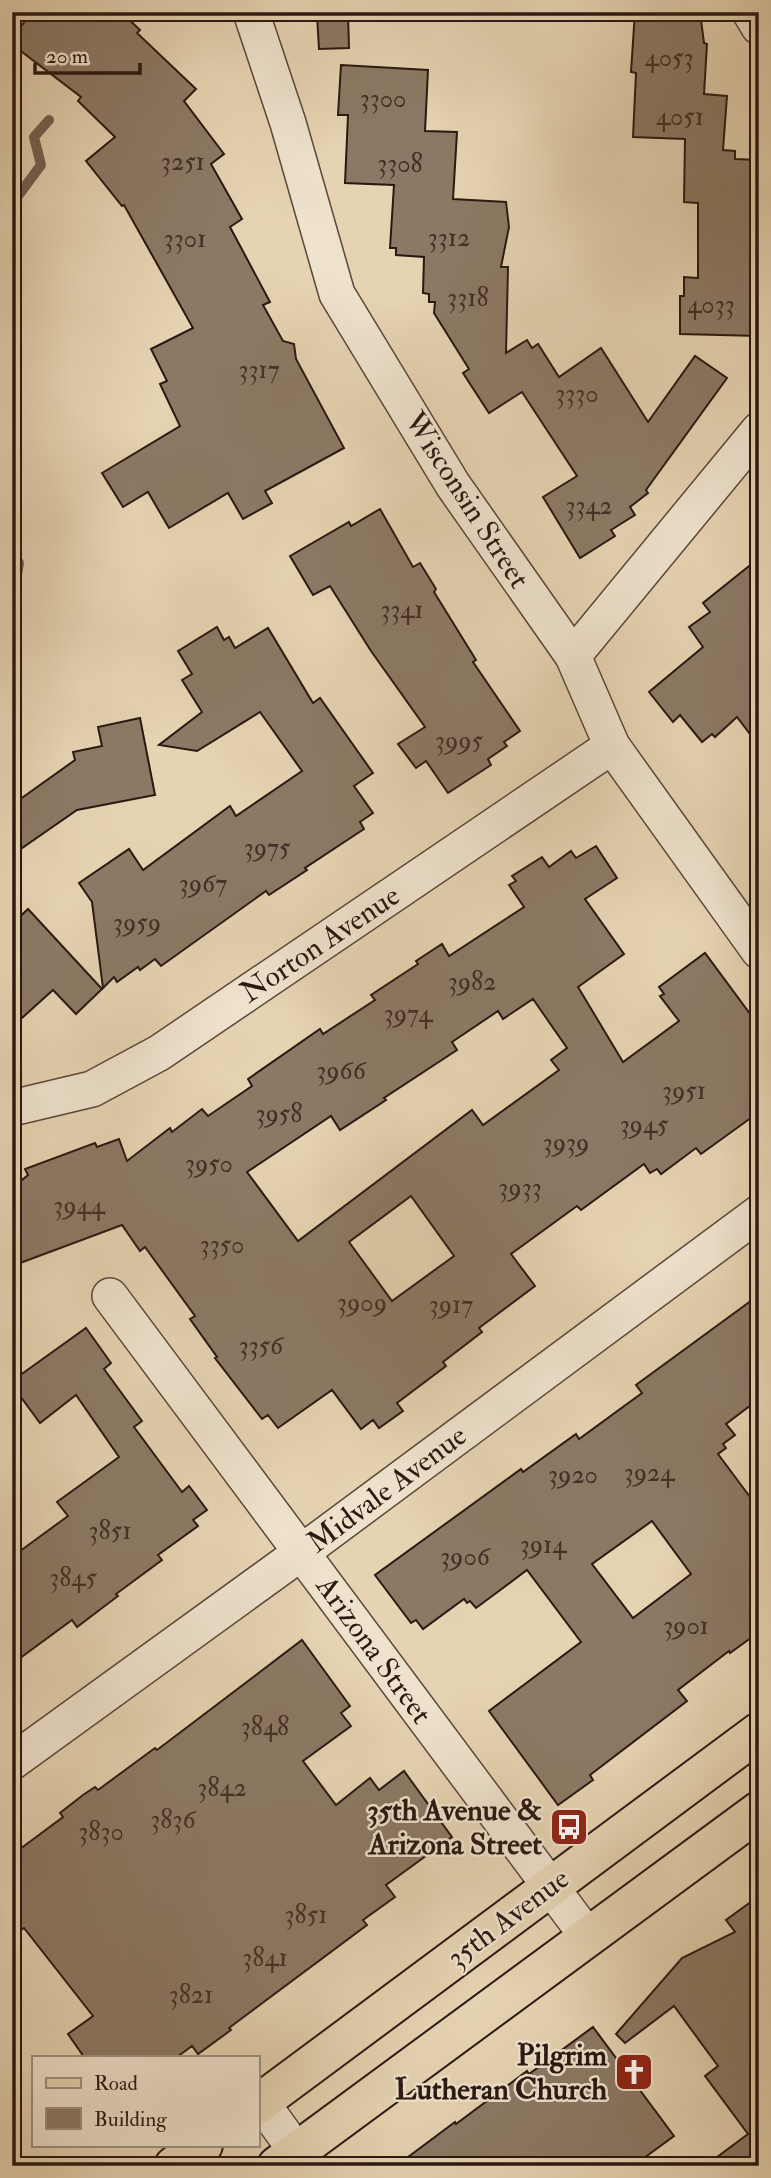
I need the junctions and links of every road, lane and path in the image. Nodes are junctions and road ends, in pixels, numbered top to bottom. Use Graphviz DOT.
graph roads {
  1 [pos="251,12"];
  2 [pos="750,12"];
  3 [pos="759,27"];
  4 [pos="759,430"];
  5 [pos="573,656"];
  6 [pos="612,747"];
  7 [pos="759,951"];
  8 [pos="12,1108"];
  9 [pos="759,1213"];
  10 [pos="110,1296"];
  11 [pos="302,1552"];
  12 [pos="759,1732"];
  13 [pos="12,1762"];
  14 [pos="759,1811"];
  15 [pos="550,1887"];
  16 [pos="588,1937"];
  17 [pos="259,2104"];
  18 [pos="202,2146"];
  19 [pos="293,2161"];
  20 [pos="174,2166"];
  1 -- 5 [label="street, Wisconsin Street"];
  2 -- 3 [label="street"];
  4 -- 5 [label="street"];
  5 -- 6 [label="street, Wisconsin Street"];
  6 -- 7 [label="street, Wisconsin Street"];
  6 -- 8 [label="street, Norton Avenue"];
  9 -- 11 [label="street, Midvale Avenue"];
  10 -- 11 [label="street, Arizona Street"];
  11 -- 13 [label="street, Midvale Avenue"];
  11 -- 15 [label="street, Arizona Street"];
  12 -- 15 [label="main road, 35th Avenue"];
  14 -- 16 [label="main road, 35th Avenue"];
  15 -- 16 [label="street, Arizona Street"];
  15 -- 17 [label="main road, 35th Avenue"];
  16 -- 19 [label="main road, 35th Avenue"];
  17 -- 19 [label="street"];
  18 -- 20 [label="main road"];
}
